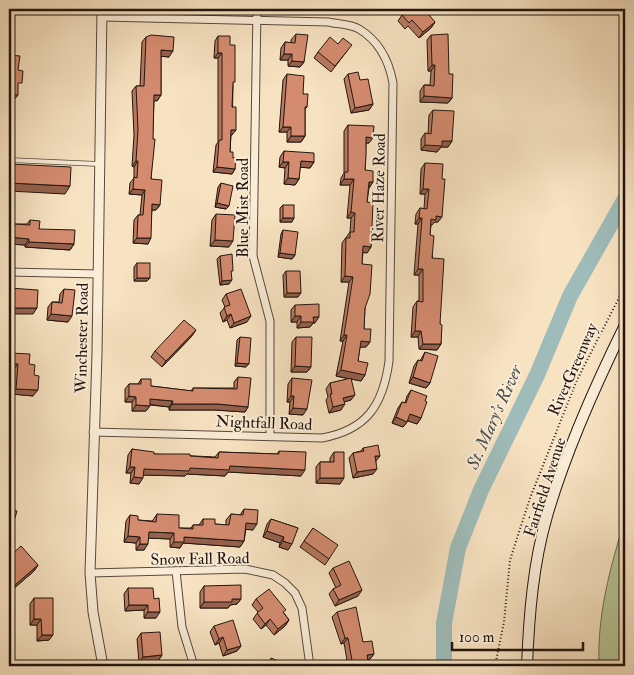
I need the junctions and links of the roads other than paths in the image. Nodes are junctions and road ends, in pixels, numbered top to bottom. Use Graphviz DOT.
graph roads {
  1 [pos="258,9"];
  2 [pos="102,13"];
  3 [pos="257,19"];
  4 [pos="9,160"];
  5 [pos="99,164"];
  6 [pos="9,272"];
  7 [pos="98,274"];
  8 [pos="625,326"];
  9 [pos="389,361"];
  10 [pos="93,432"];
  11 [pos="270,436"];
  12 [pos="176,571"];
  13 [pos="90,573"];
  14 [pos="309,659"];
  15 [pos="104,666"];
  16 [pos="194,666"];
  17 [pos="526,666"];
  1 -- 3 [label="street, Blue Mist Road"];
  2 -- 3 [label="street"];
  2 -- 5 [label="street, Winchester Road"];
  3 -- 9 [label="street, River Haze Road"];
  3 -- 11 [label="street, Blue Mist Road"];
  4 -- 5 [label="lane"];
  5 -- 7 [label="street, Winchester Road"];
  6 -- 7 [label="street"];
  7 -- 10 [label="street, Winchester Road"];
  8 -- 17 [label="main road, Fairfield Avenue"];
  9 -- 11 [label="street, Nightfall Road"];
  10 -- 11 [label="street, Nightfall Road"];
  10 -- 13 [label="street, Winchester Road"];
  12 -- 13 [label="street, Snow Fall Road"];
  12 -- 14 [label="street, Snow Fall Road"];
  12 -- 16 [label="street"];
  13 -- 15 [label="street, Winchester Road"];
}
